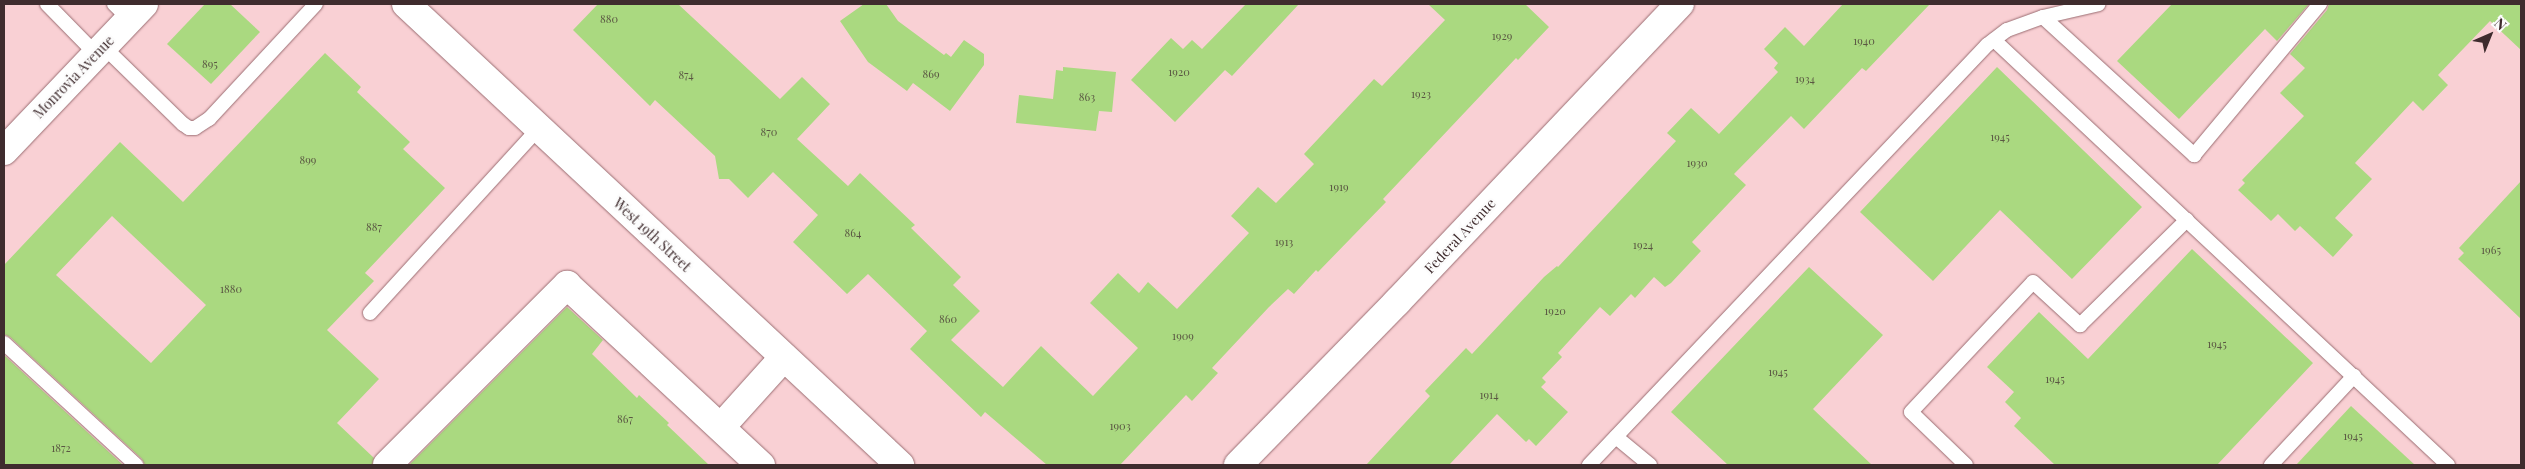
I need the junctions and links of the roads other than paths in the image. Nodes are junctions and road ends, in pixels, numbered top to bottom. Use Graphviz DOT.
graph roads {
  1 [pos="47,4"];
  2 [pos="316,4"];
  3 [pos="406,4"];
  4 [pos="1680,4"];
  5 [pos="2099,4"];
  6 [pos="2320,4"];
  7 [pos="129,9"];
  8 [pos="2043,17"];
  9 [pos="1994,40"];
  10 [pos="99,50"];
  11 [pos="539,128"];
  12 [pos="4,151"];
  13 [pos="2187,220"];
  14 [pos="370,313"];
  15 [pos="4,343"];
  16 [pos="784,357"];
  17 [pos="2354,376"];
  18 [pos="721,427"];
  19 [pos="1616,437"];
  20 [pos="1961,464"];
  21 [pos="136,465"];
  22 [pos="387,465"];
  23 [pos="761,465"];
  24 [pos="900,465"];
  25 [pos="1238,465"];
  26 [pos="1589,465"];
  27 [pos="1650,465"];
  28 [pos="2271,465"];
  29 [pos="2448,465"];
  1 -- 10 [label="lane"];
  2 -- 10 [label="lane"];
  3 -- 11 [label="street, West 19th Street"];
  4 -- 25 [label="street, Federal Avenue"];
  5 -- 8 [label="lane"];
  6 -- 8 [label="lane"];
  7 -- 10 [label="street, Monrovia Avenue"];
  8 -- 9 [label="lane"];
  9 -- 13 [label="lane"];
  9 -- 19 [label="lane"];
  10 -- 12 [label="street, Monrovia Avenue"];
  11 -- 14 [label="lane"];
  11 -- 16 [label="street, West 19th Street"];
  13 -- 17 [label="lane"];
  13 -- 20 [label="lane"];
  15 -- 21 [label="lane"];
  16 -- 18 [label="street"];
  16 -- 24 [label="street, West 19th Street"];
  17 -- 28 [label="lane"];
  17 -- 29 [label="lane"];
  18 -- 22 [label="street"];
  18 -- 23 [label="street"];
  19 -- 26 [label="lane"];
  19 -- 27 [label="lane"];
}
